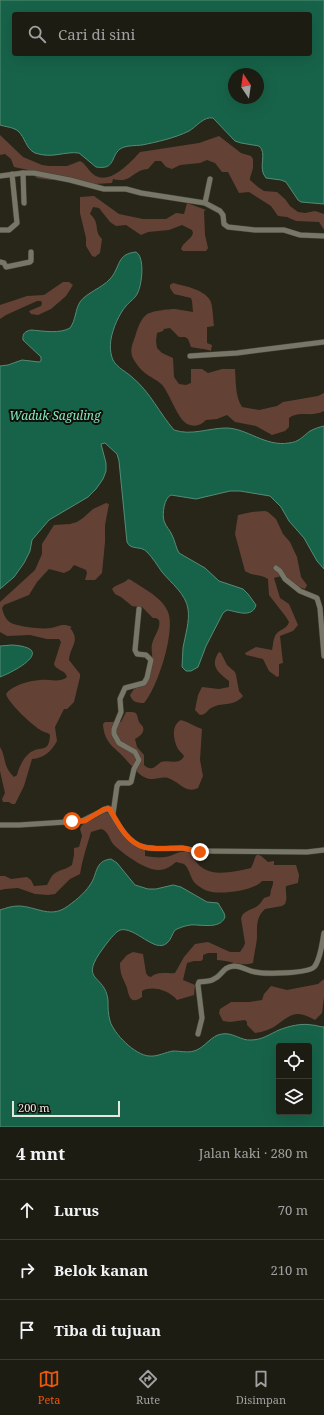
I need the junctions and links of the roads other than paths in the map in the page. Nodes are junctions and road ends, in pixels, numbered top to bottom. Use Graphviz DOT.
graph roads {
  1 [pos="22,173"];
  2 [pos="12,174"];
  3 [pos="0,176"];
  4 [pos="210,179"];
  5 [pos="24,203"];
  6 [pos="205,203"];
  7 [pos="0,230"];
  8 [pos="324,236"];
  9 [pos="31,252"];
  10 [pos="0,262"];
  11 [pos="324,342"];
  12 [pos="190,356"];
  13 [pos="276,568"];
  14 [pos="139,609"];
  15 [pos="324,656"];
  16 [pos="113,815"];
  17 [pos="0,825"];
  18 [pos="324,850"];
  19 [pos="324,933"];
  20 [pos="198,1034"];
  1 -- 2 [label="street"];
  1 -- 5 [label="street"];
  1 -- 6 [label="street"];
  2 -- 3 [label="street"];
  2 -- 7 [label="street"];
  4 -- 6 [label="street"];
  6 -- 8 [label="street"];
  9 -- 10 [label="street"];
  11 -- 12 [label="street"];
  13 -- 15 [label="street"];
  14 -- 16 [label="street"];
  16 -- 17 [label="street"];
  16 -- 18 [label="street"];
  19 -- 20 [label="street"];
}
